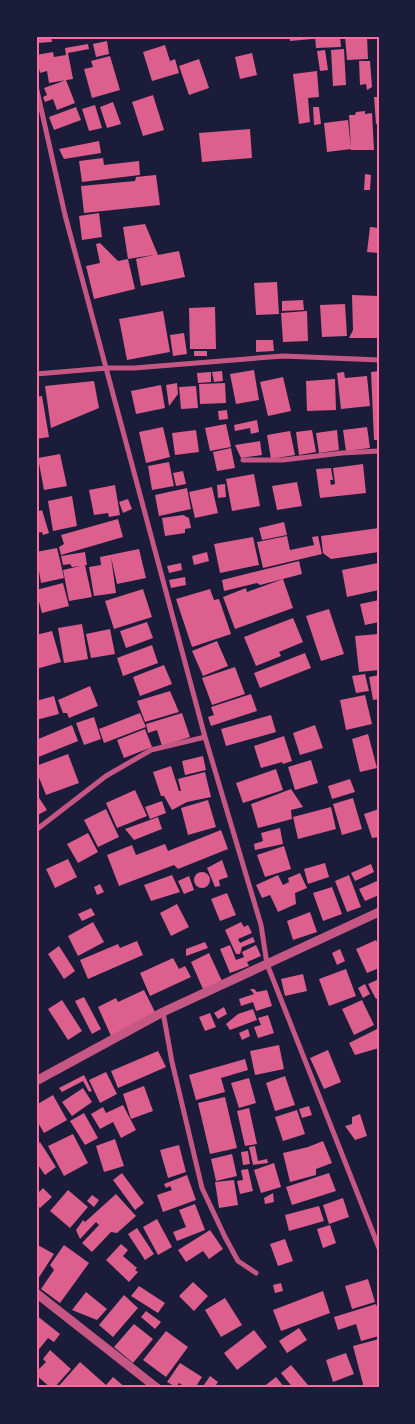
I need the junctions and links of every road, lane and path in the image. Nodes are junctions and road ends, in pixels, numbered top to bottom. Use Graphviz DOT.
graph roads {
  1 [pos="36,86"];
  2 [pos="379,360"];
  3 [pos="107,368"];
  4 [pos="36,374"];
  5 [pos="379,451"];
  6 [pos="243,460"];
  7 [pos="205,737"];
  8 [pos="36,830"];
  9 [pos="379,912"];
  10 [pos="267,964"];
  11 [pos="163,1012"];
  12 [pos="36,1081"];
  13 [pos="379,1248"];
  14 [pos="256,1273"];
  15 [pos="36,1293"];
  16 [pos="157,1388"];
  1 -- 3 [label="street"];
  2 -- 3 [label="street"];
  3 -- 4 [label="street"];
  3 -- 7 [label="street"];
  5 -- 6 [label="street"];
  7 -- 8 [label="street"];
  7 -- 10 [label="street"];
  9 -- 10 [label="street"];
  10 -- 11 [label="street"];
  10 -- 13 [label="street"];
  11 -- 12 [label="street"];
  11 -- 14 [label="street"];
  15 -- 16 [label="street"];
}
